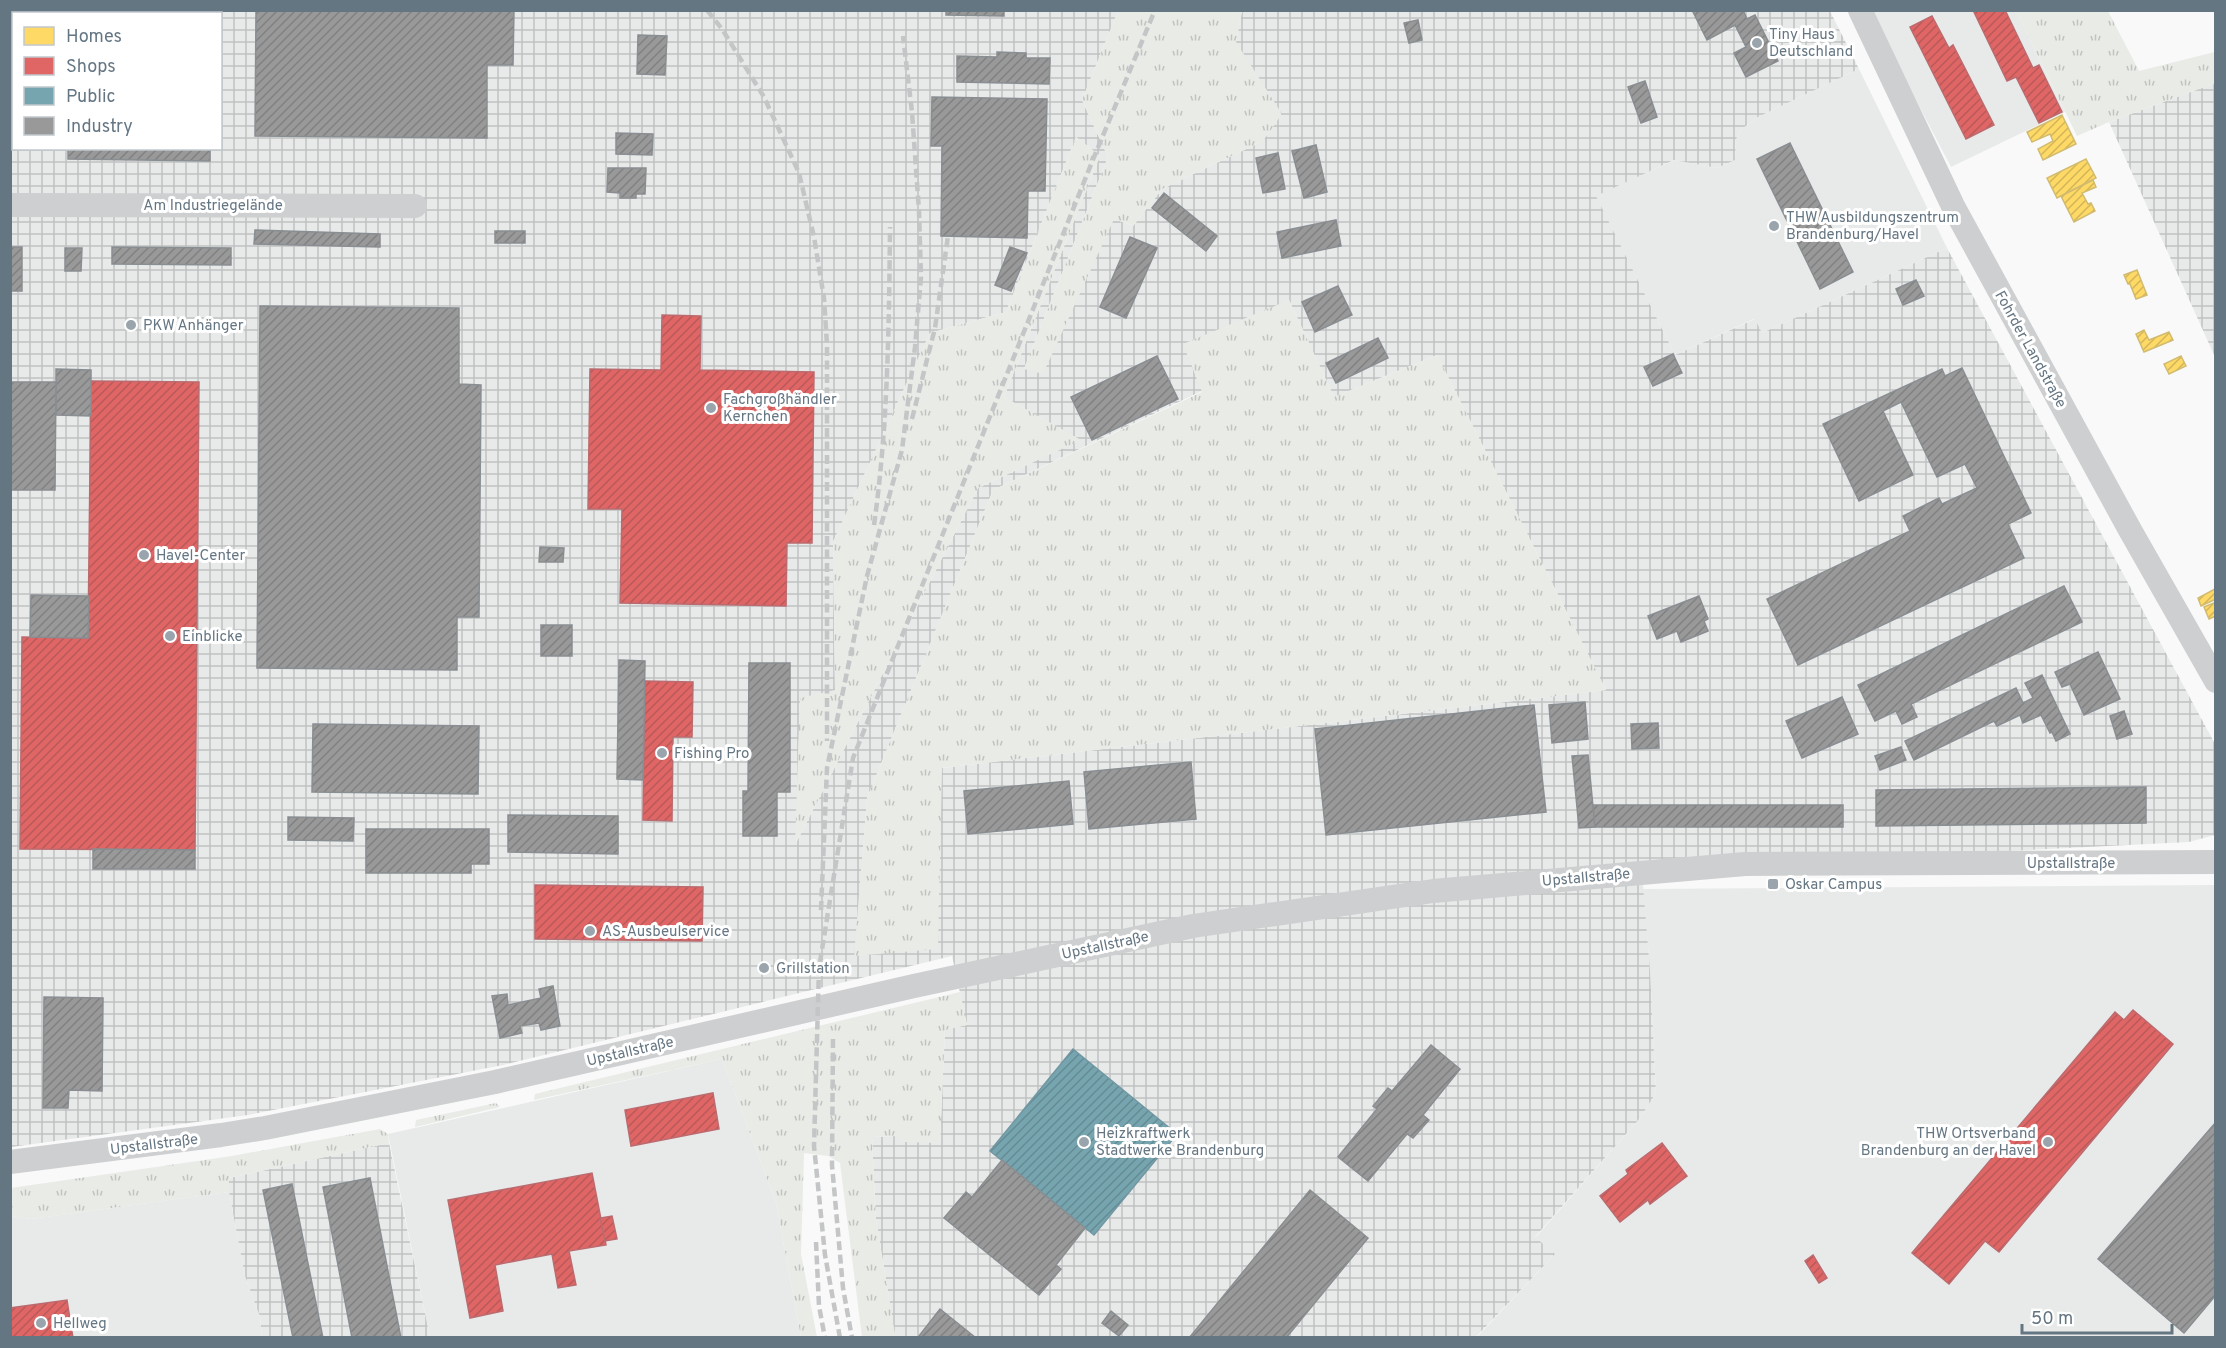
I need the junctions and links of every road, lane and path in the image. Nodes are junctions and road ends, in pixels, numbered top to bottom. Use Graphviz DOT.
graph roads {
  1 [pos="1860,10"];
  2 [pos="10,205"];
  3 [pos="415,206"];
  4 [pos="2216,681"];
  5 [pos="2216,862"];
  6 [pos="10,1162"];
  1 -- 4 [label="street, Fohrder Landstraße"];
  2 -- 3 [label="street, Am Industriegelände"];
  5 -- 6 [label="street, Upstallstraße"];
}
